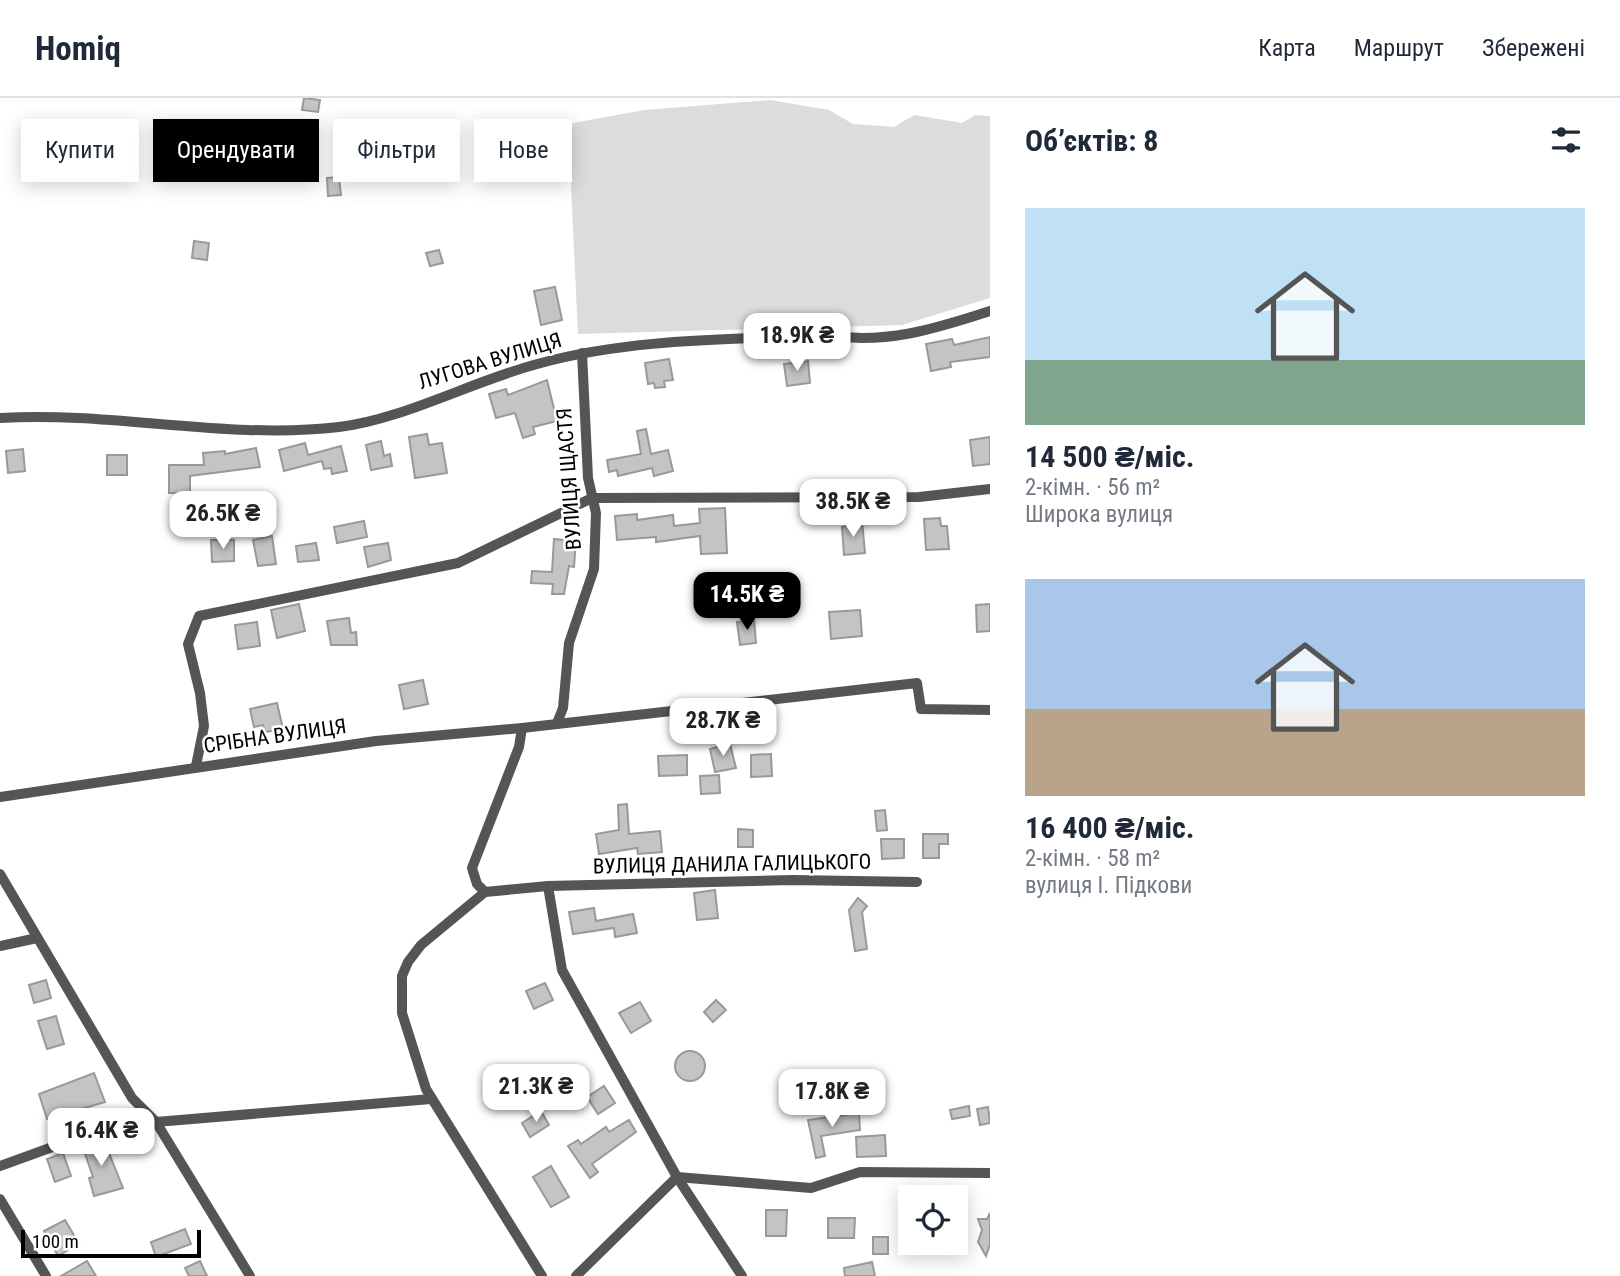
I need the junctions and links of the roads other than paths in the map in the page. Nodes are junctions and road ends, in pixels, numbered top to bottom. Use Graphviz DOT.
graph roads {
  1 [pos="990,311"];
  2 [pos="582,353"];
  3 [pos="0,418"];
  4 [pos="990,489"];
  5 [pos="592,498"];
  6 [pos="990,710"];
  7 [pos="557,723"];
  8 [pos="522,728"];
  9 [pos="196,766"];
  10 [pos="0,797"];
  11 [pos="0,874"];
  12 [pos="917,882"];
  13 [pos="548,886"];
  14 [pos="485,892"];
  15 [pos="37,938"];
  16 [pos="0,946"];
  17 [pos="431,1099"];
  18 [pos="156,1122"];
  19 [pos="0,1166"];
  20 [pos="990,1173"];
  21 [pos="677,1177"];
  22 [pos="0,1199"];
  23 [pos="46,1276"];
  24 [pos="250,1276"];
  25 [pos="542,1276"];
  26 [pos="576,1276"];
  27 [pos="742,1276"];
  1 -- 2 [label="street, ЛУГОВА ВУЛИЦЯ"];
  2 -- 3 [label="street, ЛУГОВА ВУЛИЦЯ"];
  2 -- 5 [label="street, ВУЛИЦЯ ЩАСТЯ"];
  4 -- 5 [label="street"];
  5 -- 7 [label="street, ВУЛИЦЯ ЩАСТЯ"];
  5 -- 9 [label="street"];
  6 -- 7 [label="street, СРІБНА ВУЛИЦЯ"];
  7 -- 8 [label="street, СРІБНА ВУЛИЦЯ"];
  8 -- 9 [label="street, СРІБНА ВУЛИЦЯ"];
  8 -- 14 [label="street"];
  9 -- 10 [label="street, СРІБНА ВУЛИЦЯ"];
  11 -- 15 [label="street"];
  12 -- 13 [label="street, ВУЛИЦЯ ДАНИЛА ГАЛИЦЬКОГО"];
  13 -- 14 [label="street, ВУЛИЦЯ ДАНИЛА ГАЛИЦЬКОГО"];
  13 -- 21 [label="street"];
  14 -- 17 [label="street"];
  15 -- 16 [label="street"];
  15 -- 18 [label="street"];
  17 -- 18 [label="street"];
  17 -- 25 [label="street"];
  18 -- 19 [label="street"];
  18 -- 24 [label="street"];
  20 -- 21 [label="street"];
  21 -- 26 [label="street"];
  21 -- 27 [label="street"];
  22 -- 23 [label="street"];
}
